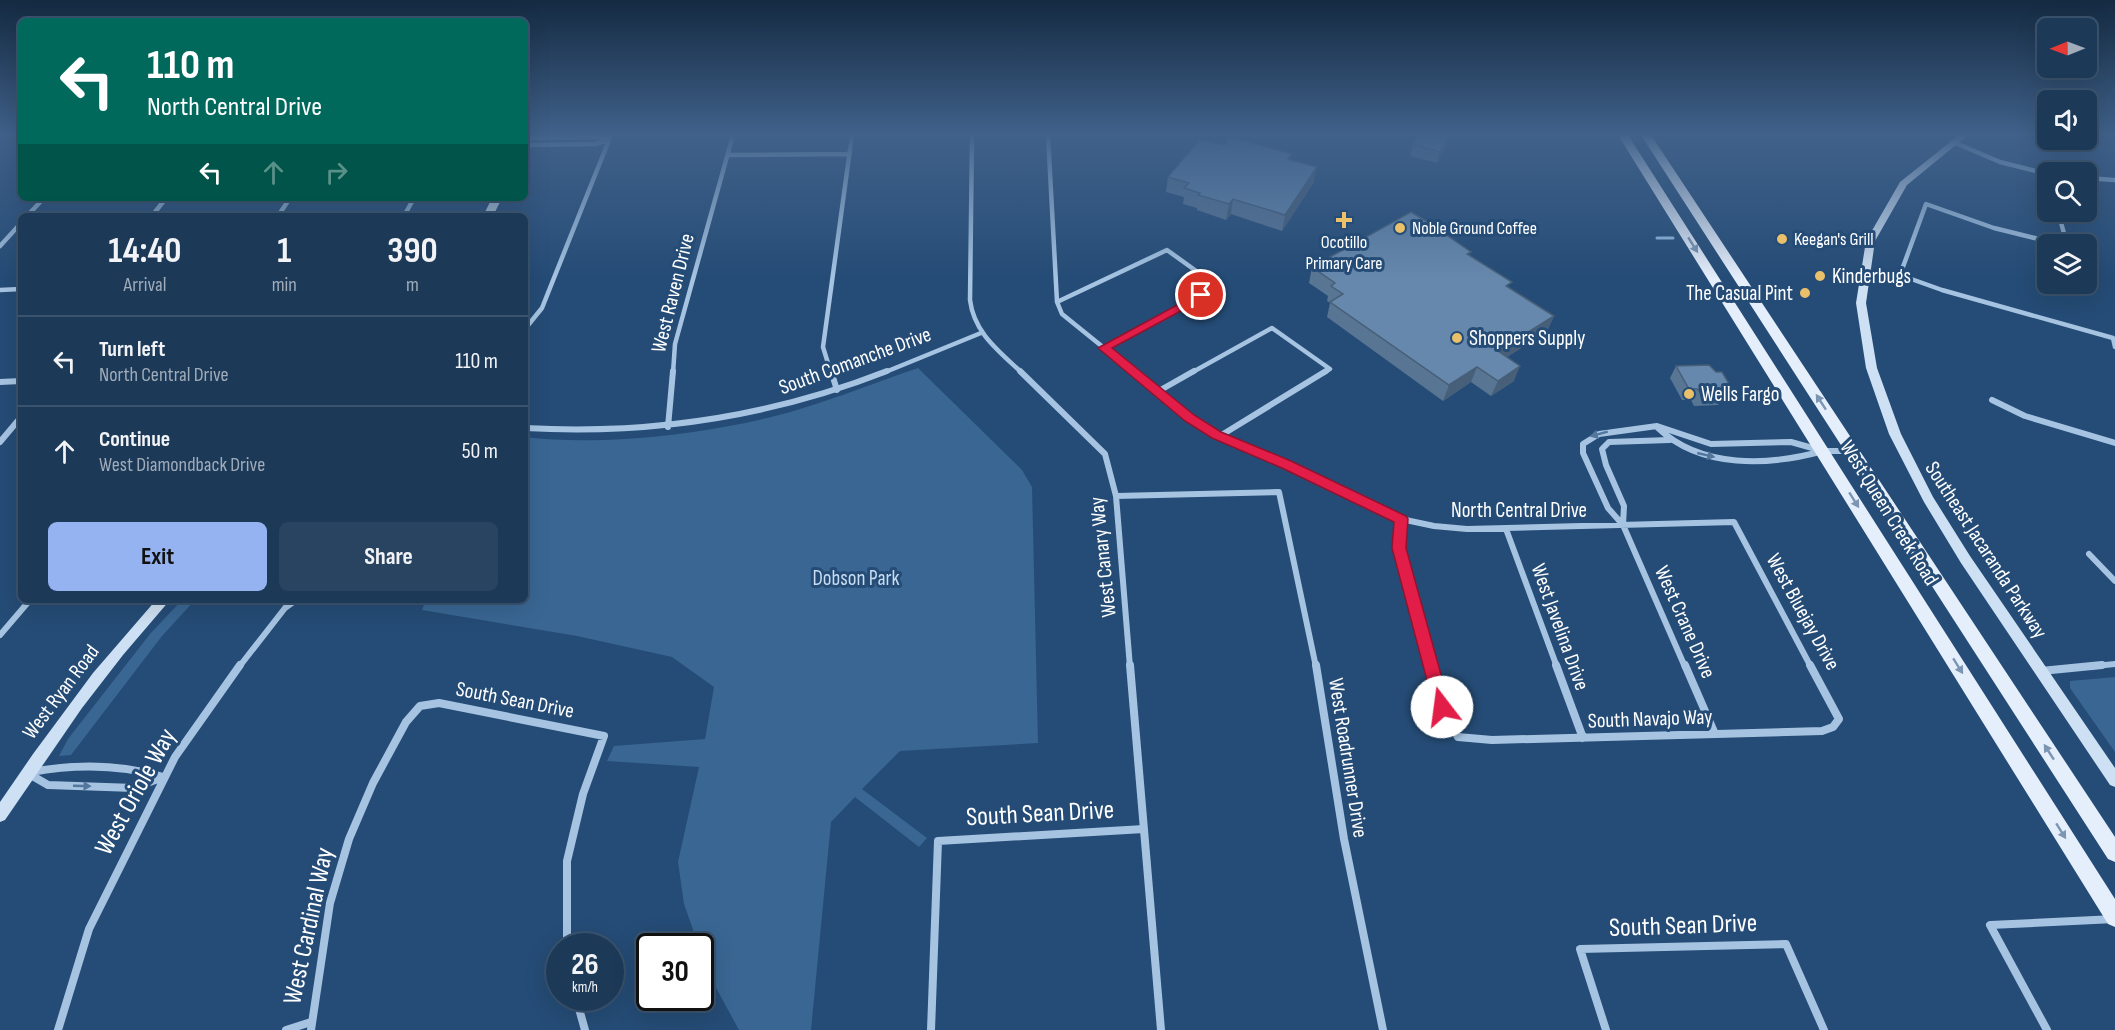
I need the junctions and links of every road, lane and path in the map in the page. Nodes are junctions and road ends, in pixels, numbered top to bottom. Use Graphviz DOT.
graph roads {
  1 [pos="592,183"];
  2 [pos="720,183"];
  3 [pos="845,183"];
  4 [pos="971,183"];
  5 [pos="1051,183"];
  6 [pos="1653,183"];
  7 [pos="1677,183"];
  8 [pos="1904,183"];
  9 [pos="41,201"];
  10 [pos="164,201"];
  11 [pos="30,213"];
  12 [pos="154,213"];
  13 [pos="18,226"];
  14 [pos="2037,239"];
  15 [pos="0,246"];
  16 [pos="18,289"];
  17 [pos="0,290"];
  18 [pos="1057,302"];
  19 [pos="528,325"];
  20 [pos="981,333"];
  21 [pos="2114,338"];
  22 [pos="2115,347"];
  23 [pos="1104,348"];
  24 [pos="18,381"];
  25 [pos="0,382"];
  26 [pos="837,390"];
  27 [pos="1157,392"];
  28 [pos="1992,400"];
  29 [pos="18,421"];
  30 [pos="1657,426"];
  31 [pos="668,427"];
  32 [pos="528,428"];
  33 [pos="1220,436"];
  34 [pos="1670,440"];
  35 [pos="0,442"];
  36 [pos="2115,443"];
  37 [pos="1823,451"];
  38 [pos="1853,451"];
  39 [pos="1116,496"];
  40 [pos="1401,519"];
  41 [pos="1734,522"];
  42 [pos="1623,525"];
  43 [pos="1506,529"];
  44 [pos="2089,554"];
  45 [pos="2115,581"];
  46 [pos="27,603"];
  47 [pos="161,603"];
  48 [pos="292,603"];
  49 [pos="0,635"];
  50 [pos="2115,664"];
  51 [pos="2040,671"];
  52 [pos="420,706"];
  53 [pos="1839,719"];
  54 [pos="1714,734"];
  55 [pos="1584,738"];
  56 [pos="27,773"];
  57 [pos="164,777"];
  58 [pos="2115,780"];
  59 [pos="0,815"];
  60 [pos="1144,829"];
  61 [pos="2115,853"];
  62 [pos="2115,918"];
  63 [pos="567,933"];
  64 [pos="580,1011"];
  65 [pos="311,1026"];
  66 [pos="58,1030"];
  67 [pos="286,1030"];
  68 [pos="585,1030"];
  69 [pos="931,1030"];
  70 [pos="1161,1030"];
  71 [pos="1383,1030"];
  72 [pos="1606,1030"];
  73 [pos="1824,1030"];
  74 [pos="2047,1030"];
  1 -- 19 [label="street"];
  2 -- 31 [label="street, West Raven Drive"];
  3 -- 26 [label="street"];
  4 -- 20 [label="street, West Canary Way"];
  5 -- 18 [label="street"];
  6 -- 37 [label="main road, West Queen Creek Road, one-way"];
  38 -- 7 [label="main road, West Queen Creek Road, one-way"];
  8 -- 51 [label="street, Southeast Jacaranda Parkway"];
  9 -- 11 [label="street"];
  10 -- 12 [label="street"];
  13 -- 15 [label="street"];
  14 -- 21 [label="street"];
  16 -- 17 [label="street"];
  18 -- 23 [label="street, North Central Drive"];
  18 -- 23 [label="street"];
  20 -- 26 [label="street, South Comanche Drive"];
  20 -- 39 [label="street, West Canary Way"];
  21 -- 22 [label="street"];
  23 -- 27 [label="street, North Central Drive"];
  24 -- 25 [label="street"];
  26 -- 31 [label="street, South Comanche Drive"];
  27 -- 33 [label="street, North Central Drive"];
  27 -- 33 [label="street"];
  28 -- 36 [label="street"];
  29 -- 35 [label="street"];
  30 -- 34 [label="street"];
  30 -- 37 [label="street"];
  30 -- 42 [label="street, West Crane Drive, one-way"];
  31 -- 32 [label="street, South Comanche Drive"];
  33 -- 40 [label="street, North Central Drive"];
  34 -- 37 [label="street, one-way"];
  34 -- 42 [label="street, West Crane Drive"];
  37 -- 38 [label="street"];
  37 -- 62 [label="main road, West Queen Creek Road, one-way"];
  61 -- 38 [label="main road, West Queen Creek Road, one-way"];
  39 -- 60 [label="street, West Canary Way"];
  39 -- 71 [label="street, West Roadrunner Drive"];
  40 -- 43 [label="street, North Central Drive"];
  40 -- 55 [label="street, South Navajo Way"];
  41 -- 42 [label="street, North Central Drive"];
  41 -- 53 [label="street, West Bluejay Drive"];
  42 -- 43 [label="street, North Central Drive"];
  42 -- 54 [label="street, West Crane Drive"];
  43 -- 55 [label="street, West Javelina Drive"];
  44 -- 45 [label="street"];
  46 -- 49 [label="street"];
  47 -- 56 [label="street, West Ryan Road"];
  48 -- 57 [label="street, West Oriole Way"];
  50 -- 51 [label="street"];
  51 -- 58 [label="street, Southeast Jacaranda Parkway"];
  52 -- 63 [label="street, South Sean Drive"];
  52 -- 65 [label="street, West Cardinal Way"];
  53 -- 54 [label="street, South Navajo Way"];
  54 -- 55 [label="street, South Navajo Way"];
  56 -- 57 [label="street"];
  56 -- 57 [label="street, one-way"];
  56 -- 59 [label="street, West Ryan Road"];
  57 -- 66 [label="street, West Oriole Way"];
  60 -- 69 [label="street, South Sean Drive"];
  60 -- 70 [label="street, West Canary Way"];
  62 -- 74 [label="street"];
  64 -- 68 [label="street"];
  65 -- 67 [label="street"];
  72 -- 73 [label="street, South Sean Drive"];
}
